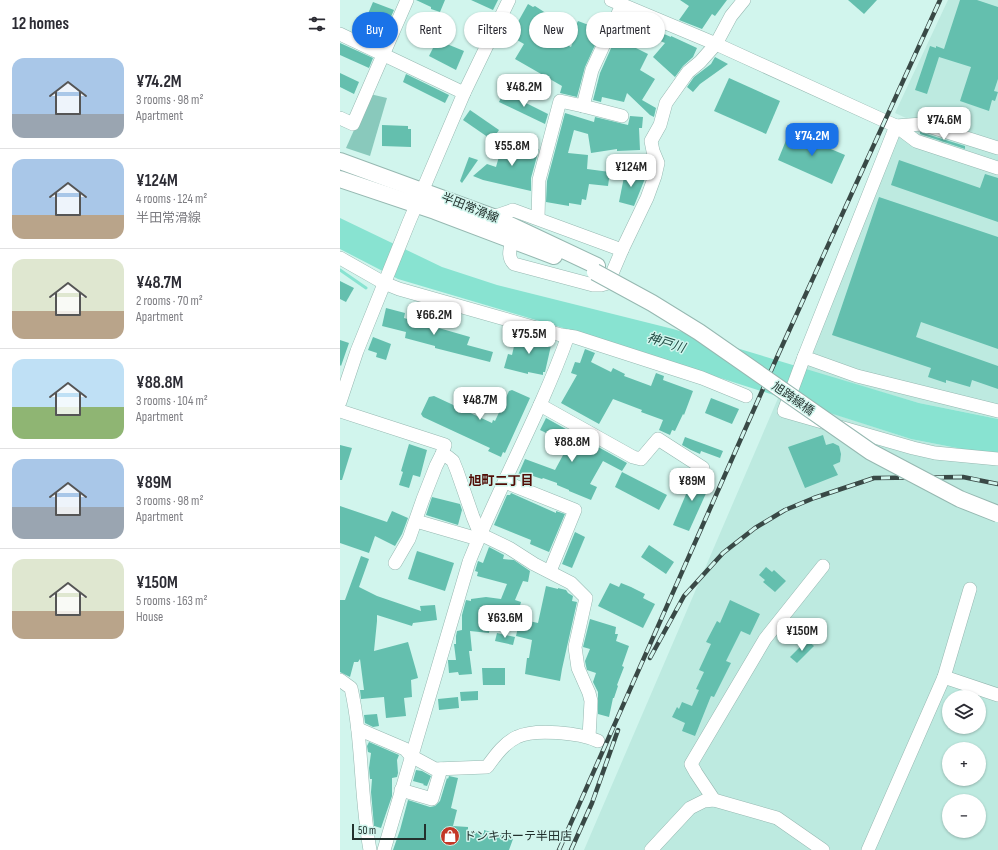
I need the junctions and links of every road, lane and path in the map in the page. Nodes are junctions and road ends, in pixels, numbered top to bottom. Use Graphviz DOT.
graph roads {
  1 [pos="407,0"];
  2 [pos="509,0"];
  3 [pos="744,0"];
  4 [pos="616,2"];
  5 [pos="340,34"];
  6 [pos="716,44"];
  7 [pos="383,55"];
  8 [pos="464,93"];
  9 [pos="583,106"];
  10 [pos="622,116"];
  11 [pos="340,118"];
  12 [pos="896,126"];
  13 [pos="998,148"];
  14 [pos="340,161"];
  15 [pos="998,168"];
  16 [pos="340,178"];
  17 [pos="423,190"];
  18 [pos="416,205"];
  19 [pos="493,217"];
  20 [pos="538,218"];
  21 [pos="512,240"];
  22 [pos="622,250"];
  23 [pos="340,258"];
  24 [pos="596,269"];
  25 [pos="384,283"];
  26 [pos="568,336"];
  27 [pos="804,357"];
  28 [pos="746,396"];
  29 [pos="340,402"];
  30 [pos="540,405"];
  31 [pos="998,410"];
  32 [pos="340,411"];
  33 [pos="442,454"];
  34 [pos="998,459"];
  35 [pos="703,468"];
  36 [pos="504,482"];
  37 [pos="998,508"];
  38 [pos="998,514"];
  39 [pos="416,521"];
  40 [pos="479,537"];
  41 [pos="395,563"];
  42 [pos="823,566"];
  43 [pos="550,571"];
  44 [pos="970,589"];
  45 [pos="944,677"];
  46 [pos="340,680"];
  47 [pos="998,695"];
  48 [pos="358,729"];
  49 [pos="411,756"];
  50 [pos="441,769"];
  51 [pos="401,790"];
  52 [pos="714,800"];
  53 [pos="370,850"];
  54 [pos="384,850"];
  55 [pos="651,850"];
  56 [pos="823,850"];
  57 [pos="868,850"];
  1 -- 7 [label="street"];
  2 -- 8 [label="street"];
  3 -- 6 [label="street"];
  4 -- 6 [label="street"];
  4 -- 9 [label="street"];
  5 -- 7 [label="street"];
  6 -- 12 [label="street"];
  6 -- 22 [label="street"];
  7 -- 8 [label="street"];
  7 -- 11 [label="street"];
  8 -- 17 [label="street"];
  9 -- 10 [label="street"];
  9 -- 20 [label="street"];
  12 -- 13 [label="street"];
  12 -- 15 [label="street"];
  12 -- 27 [label="street"];
  14 -- 17 [label="main road, 半田常滑線"];
  16 -- 18 [label="main road, 半田常滑線"];
  17 -- 18 [label="street"];
  17 -- 19 [label="main road, 半田常滑線"];
  18 -- 21 [label="main road, 半田常滑線"];
  18 -- 25 [label="street"];
  19 -- 20 [label="street"];
  19 -- 24 [label="main road, 半田常滑線"];
  20 -- 22 [label="street"];
  21 -- 22 [label="street"];
  21 -- 24 [label="main road, 半田常滑線"];
  23 -- 25 [label="street"];
  24 -- 37 [label="main road, 旭跨線橋"];
  24 -- 38 [label="main road, 旭跨線橋, bridge"];
  25 -- 26 [label="street"];
  25 -- 29 [label="street"];
  26 -- 28 [label="street"];
  26 -- 30 [label="street"];
  27 -- 31 [label="street"];
  27 -- 34 [label="street"];
  30 -- 35 [label="street"];
  30 -- 36 [label="street"];
  32 -- 33 [label="street"];
  33 -- 39 [label="street"];
  33 -- 40 [label="street"];
  36 -- 40 [label="street"];
  36 -- 43 [label="street"];
  39 -- 40 [label="street"];
  39 -- 41 [label="street"];
  40 -- 43 [label="street"];
  40 -- 49 [label="street"];
  42 -- 52 [label="street"];
  43 -- 50 [label="street"];
  44 -- 45 [label="street"];
  45 -- 47 [label="street"];
  45 -- 57 [label="street"];
  46 -- 48 [label="street"];
  48 -- 49 [label="street"];
  48 -- 53 [label="street"];
  49 -- 50 [label="street"];
  49 -- 51 [label="street"];
  50 -- 51 [label="street"];
  51 -- 54 [label="street"];
  52 -- 55 [label="street"];
  52 -- 56 [label="street"];
}
